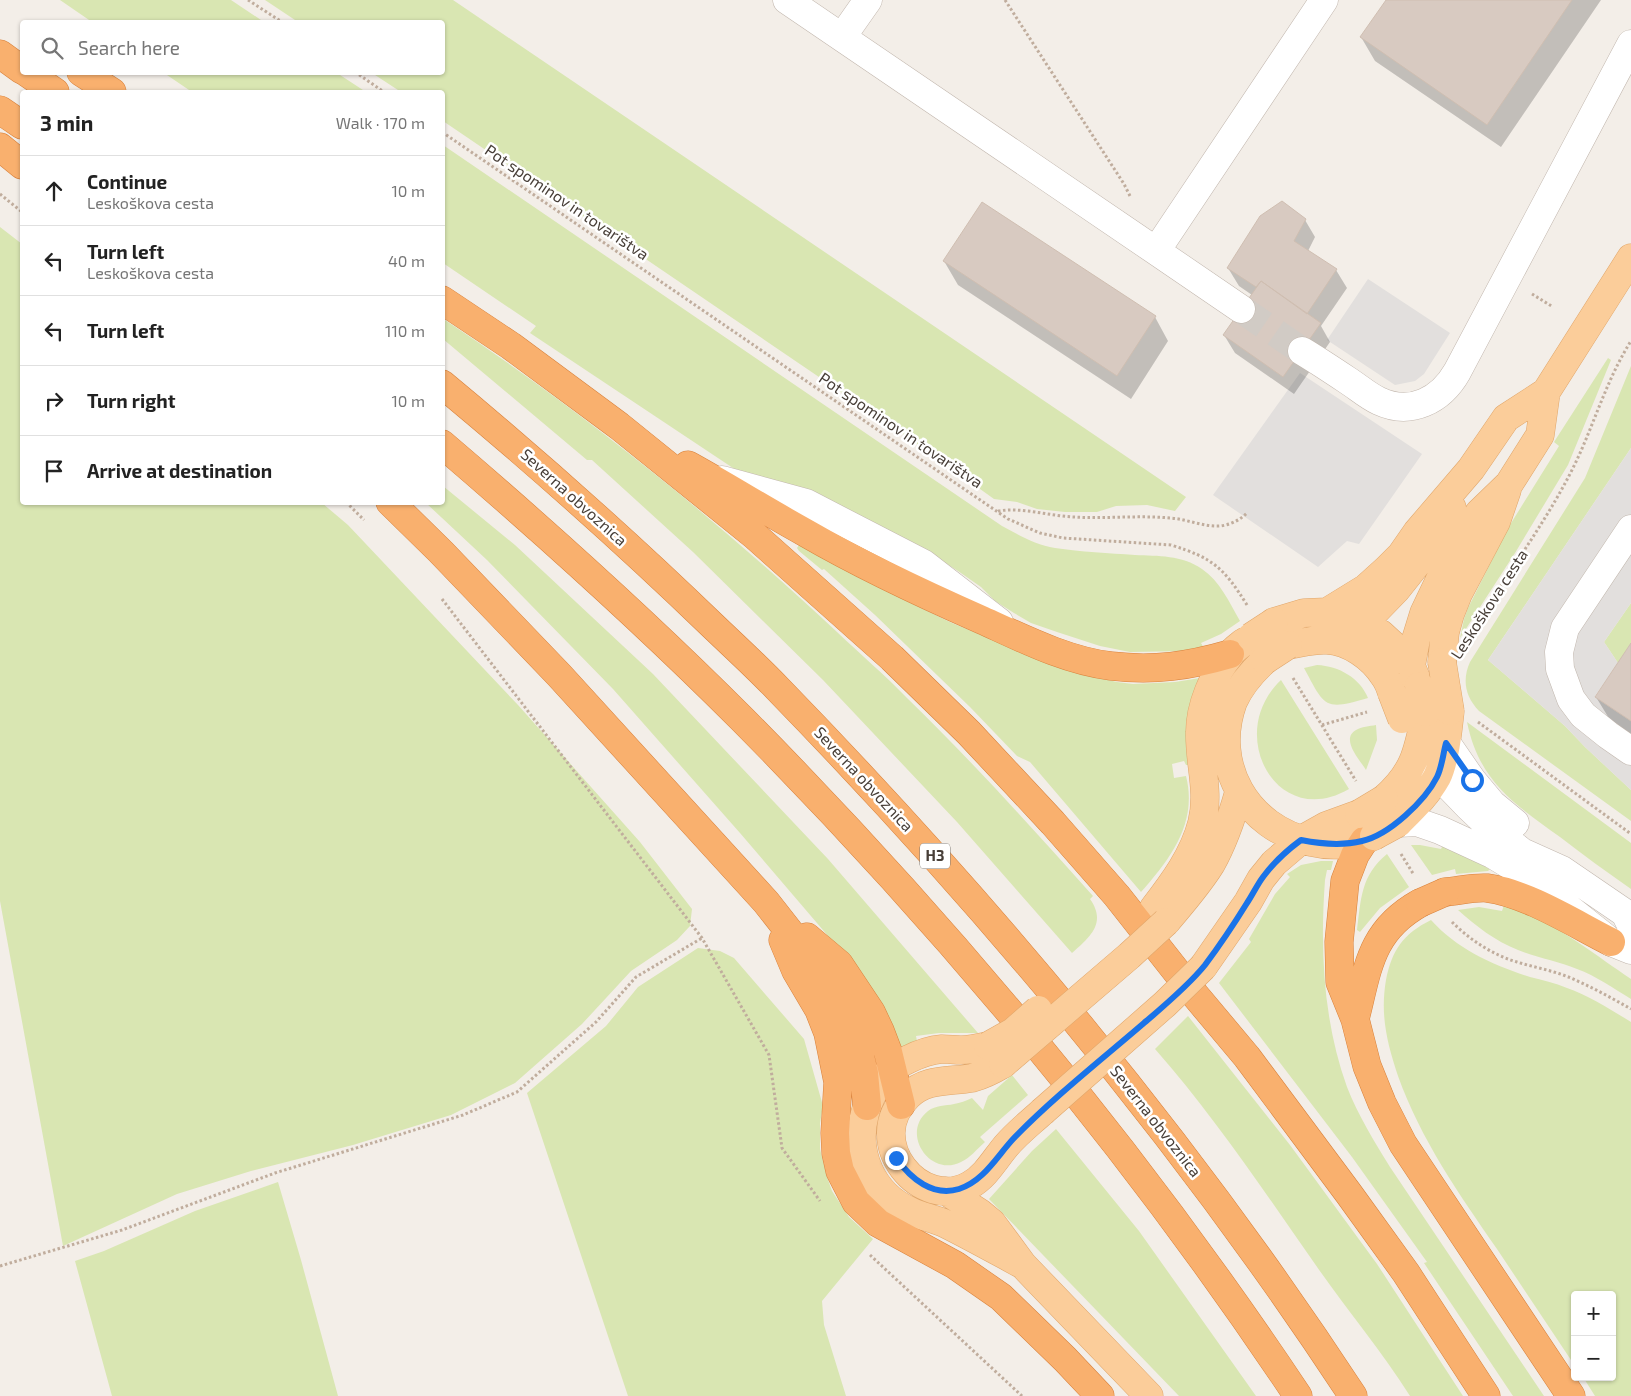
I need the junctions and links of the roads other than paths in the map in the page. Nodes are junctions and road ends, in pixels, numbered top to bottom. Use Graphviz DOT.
graph roads {
  1 [pos="787,0"];
  2 [pos="868,0"];
  3 [pos="1324,0"];
  4 [pos="0,36"];
  5 [pos="842,37"];
  6 [pos="20,44"];
  7 [pos="1631,44"];
  8 [pos="0,54"];
  9 [pos="20,69"];
  10 [pos="30,75"];
  11 [pos="86,75"];
  12 [pos="52,90"];
  13 [pos="109,90"];
  14 [pos="0,110"];
  15 [pos="20,124"];
  16 [pos="0,147"];
  17 [pos="20,163"];
  18 [pos="1156,251"];
  19 [pos="1631,258"];
  20 [pos="445,302"];
  21 [pos="1241,309"];
  22 [pos="1302,350"];
  23 [pos="445,386"];
  24 [pos="1546,392"];
  25 [pos="619,426"];
  26 [pos="445,447"];
  27 [pos="1471,468"];
  28 [pos="1509,484"];
  29 [pos="393,505"];
  30 [pos="1631,529"];
  31 [pos="1327,612"];
  32 [pos="1364,623"];
  33 [pos="1336,641"];
  34 [pos="1230,654"];
  35 [pos="1415,676"];
  36 [pos="1438,715"];
  37 [pos="1446,743"];
  38 [pos="1418,751"];
  39 [pos="1631,751"];
  40 [pos="1438,775"];
  41 [pos="1239,792"];
  42 [pos="1398,823"];
  43 [pos="1369,838"];
  44 [pos="1301,840"];
  45 [pos="1562,870"];
  46 [pos="766,902"];
  47 [pos="1159,915"];
  48 [pos="1625,939"];
  49 [pos="1355,1019"];
  50 [pos="995,1055"];
  51 [pos="893,1069"];
  52 [pos="901,1105"];
  53 [pos="867,1106"];
  54 [pos="946,1191"];
  55 [pos="1023,1265"];
  56 [pos="1100,1396"];
  57 [pos="1150,1396"];
  58 [pos="1298,1396"];
  59 [pos="1354,1396"];
  60 [pos="1486,1396"];
  61 [pos="1571,1396"];
  1 -- 5 [label="street"];
  2 -- 5 [label="street"];
  3 -- 18 [label="street"];
  4 -- 6 [label="highway"];
  5 -- 18 [label="street"];
  7 -- 22 [label="street"];
  8 -- 9 [label="highway"];
  10 -- 12 [label="highway"];
  11 -- 13 [label="highway"];
  14 -- 15 [label="highway"];
  16 -- 17 [label="highway"];
  18 -- 21 [label="street"];
  19 -- 24 [label="main road, Leskoškova cesta"];
  20 -- 25 [label="highway"];
  23 -- 59 [label="highway, Severna obvoznica / H3"];
  24 -- 27 [label="main road, Leskoškova cesta"];
  24 -- 28 [label="main road, Leskoškova cesta"];
  25 -- 34 [label="highway"];
  25 -- 60 [label="highway"];
  26 -- 58 [label="highway"];
  27 -- 31 [label="main road, Leskoškova cesta"];
  27 -- 32 [label="main road, Leskoškova cesta"];
  28 -- 35 [label="main road, Leskoškova cesta"];
  28 -- 36 [label="main road, Leskoškova cesta, bridge"];
  29 -- 46 [label="highway"];
  30 -- 39 [label="street"];
  31 -- 32 [label="main road, Leskoškova cesta"];
  31 -- 34 [label="main road, Leskoškova cesta, bridge"];
  32 -- 33 [label="main road, Leskoškova cesta"];
  32 -- 35 [label="main road, Leskoškova cesta"];
  33 -- 36 [label="main road, Leskoškova cesta, bridge"];
  33 -- 41 [label="main road, Leskoškova cesta, bridge"];
  34 -- 47 [label="main road, Leskoškova cesta"];
  35 -- 36 [label="main road, Leskoškova cesta, bridge"];
  36 -- 37 [label="main road, Leskoškova cesta"];
  36 -- 38 [label="main road, Leskoškova cesta"];
  37 -- 40 [label="main road, Leskoškova cesta"];
  37 -- 45 [label="street, Leskoškova cesta"];
  38 -- 40 [label="street, Leskoškova cesta"];
  38 -- 44 [label="main road, bridge"];
  40 -- 42 [label="main road, Leskoškova cesta"];
  40 -- 45 [label="street, Leskoškova cesta"];
  41 -- 44 [label="main road, Leskoškova cesta"];
  41 -- 47 [label="main road"];
  42 -- 43 [label="main road, Leskoškova cesta, bridge"];
  42 -- 48 [label="street"];
  43 -- 44 [label="main road, Leskoškova cesta"];
  43 -- 49 [label="highway"];
  44 -- 54 [label="main road, bridge"];
  45 -- 48 [label="street, Leskoškova cesta"];
  46 -- 51 [label="highway"];
  46 -- 53 [label="highway"];
  46 -- 56 [label="highway"];
  47 -- 50 [label="main road, bridge"];
  48 -- 49 [label="highway, bridge"];
  49 -- 61 [label="highway"];
  50 -- 51 [label="main road"];
  50 -- 52 [label="main road"];
  51 -- 52 [label="highway"];
  51 -- 53 [label="main road"];
  52 -- 54 [label="main road"];
  53 -- 55 [label="main road"];
  54 -- 55 [label="main road"];
  55 -- 57 [label="main road"];
}
